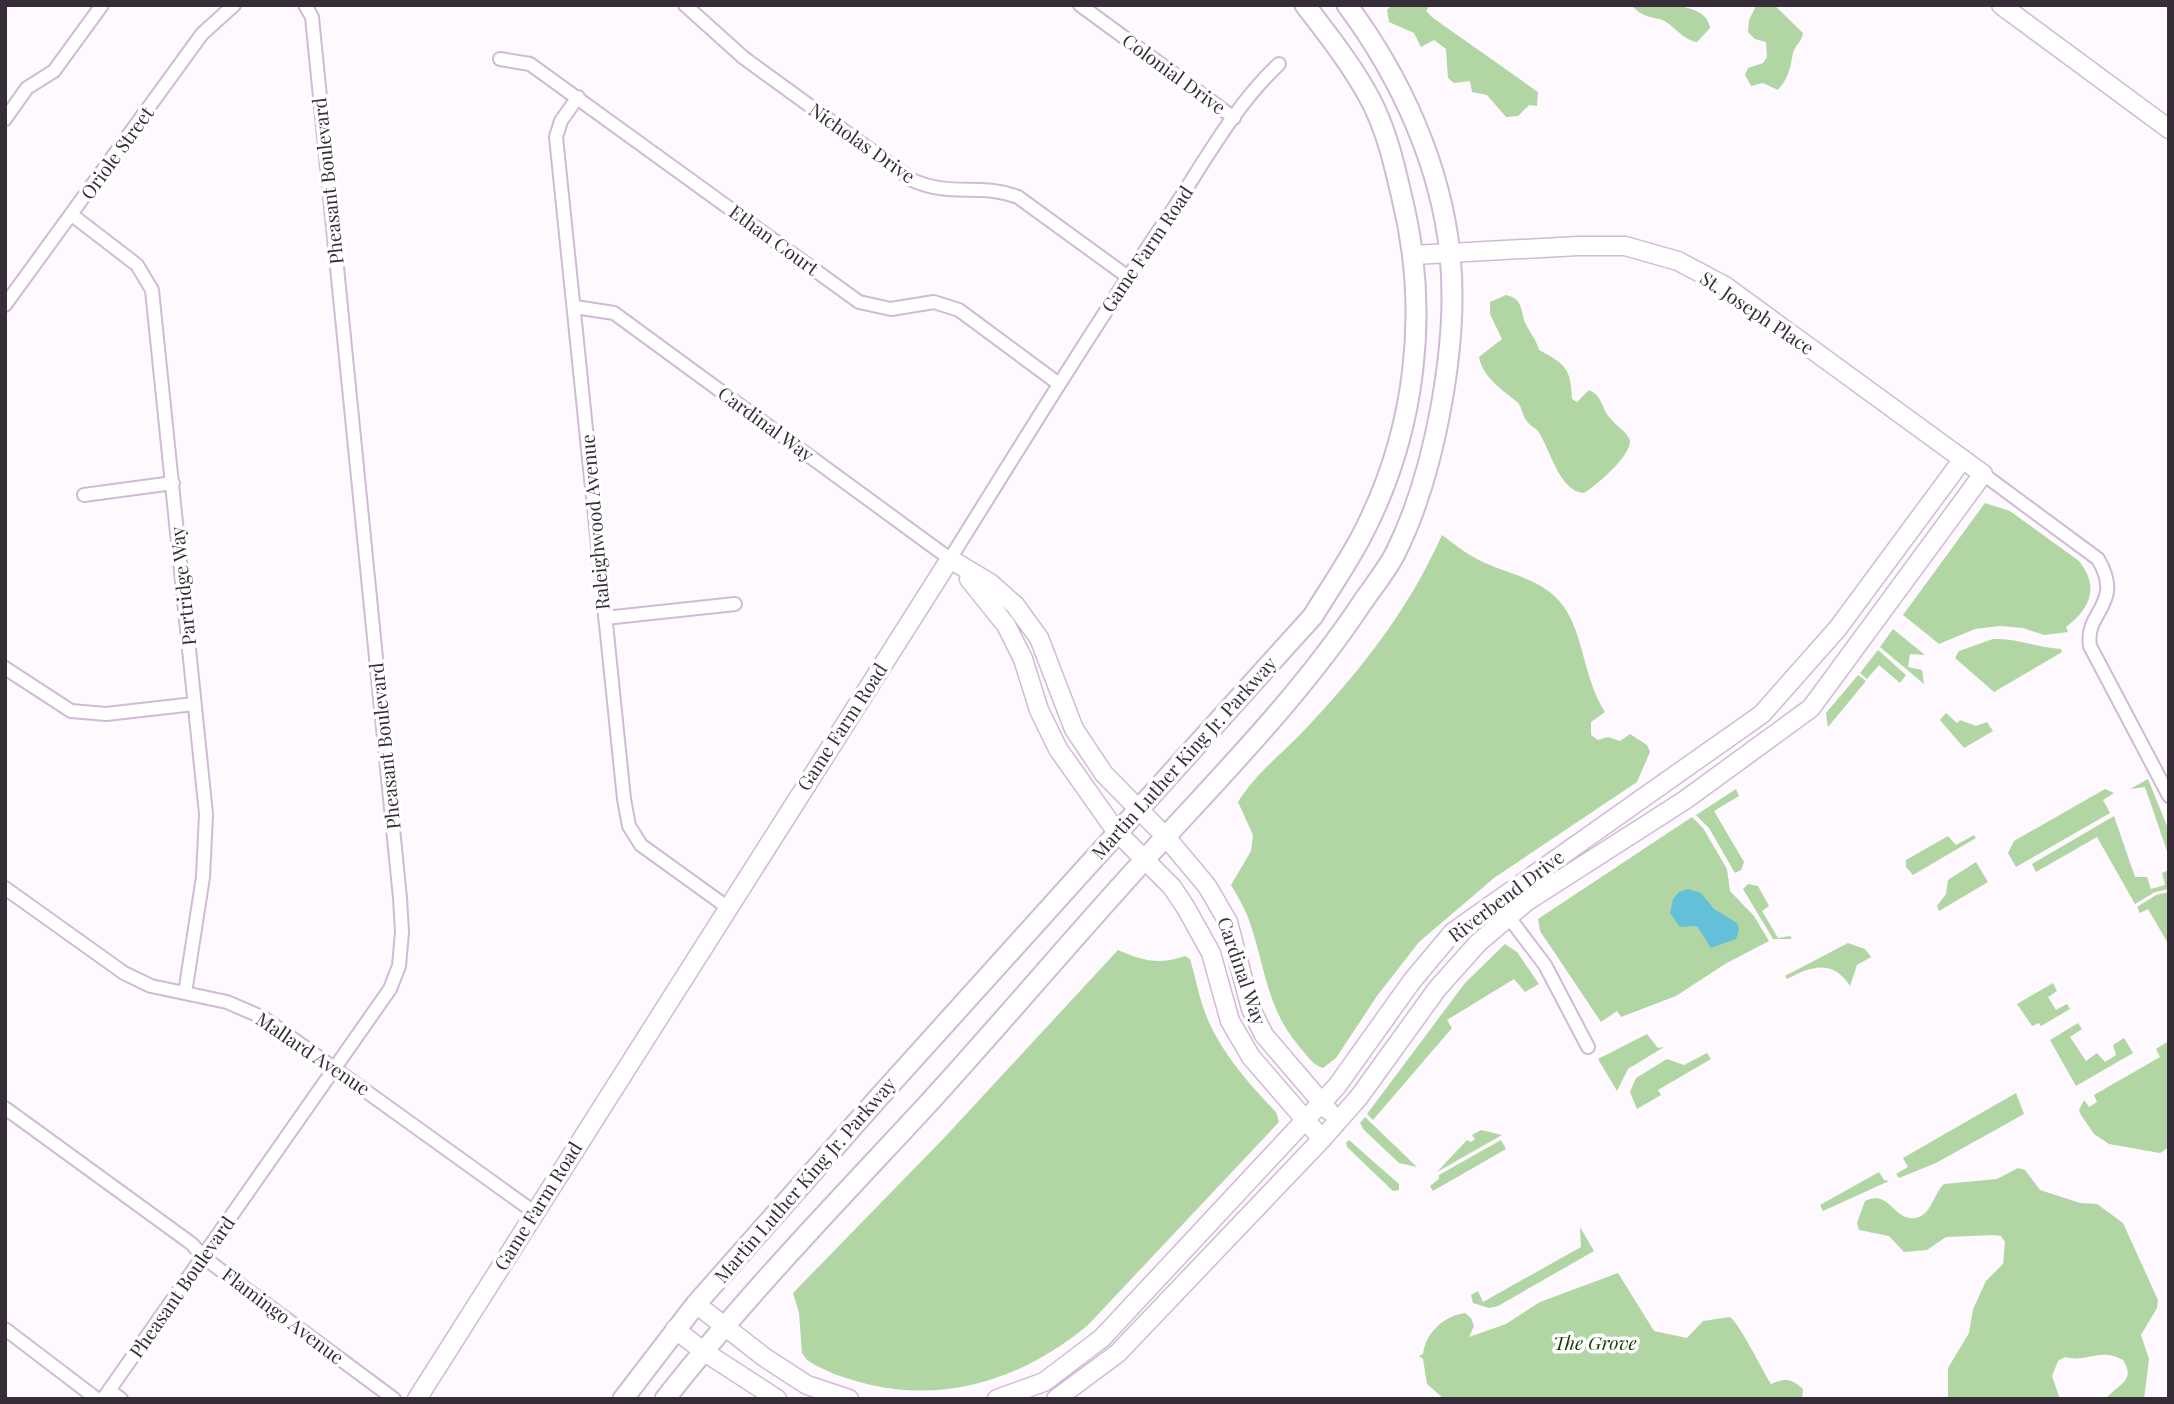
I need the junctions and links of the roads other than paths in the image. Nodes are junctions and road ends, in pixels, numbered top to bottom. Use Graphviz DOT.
graph roads {
  1 [pos="102,5"];
  2 [pos="234,5"];
  3 [pos="304,5"];
  4 [pos="685,5"];
  5 [pos="1080,5"];
  6 [pos="1305,5"];
  7 [pos="1347,5"];
  8 [pos="2001,5"];
  9 [pos="500,59"];
  10 [pos="1279,65"];
  11 [pos="578,97"];
  12 [pos="5,118"];
  13 [pos="1234,118"];
  14 [pos="2169,129"];
  15 [pos="72,215"];
  16 [pos="1450,254"];
  17 [pos="1414,255"];
  18 [pos="1128,277"];
  19 [pos="5,305"];
  20 [pos="575,307"];
  21 [pos="1059,383"];
  22 [pos="1963,459"];
  23 [pos="1983,474"];
  24 [pos="173,484"];
  25 [pos="84,495"];
  26 [pos="950,559"];
  27 [pos="735,604"];
  28 [pos="605,618"];
  29 [pos="5,668"];
  30 [pos="194,705"];
  31 [pos="2169,796"];
  32 [pos="1138,807"];
  33 [pos="1116,831"];
  34 [pos="1166,837"];
  35 [pos="1146,859"];
  36 [pos="5,888"];
  37 [pos="1496,900"];
  38 [pos="726,907"];
  39 [pos="1508,918"];
  40 [pos="186,993"];
  41 [pos="1588,1047"];
  42 [pos="337,1068"];
  43 [pos="1321,1102"];
  44 [pos="5,1108"];
  45 [pos="1305,1120"];
  46 [pos="1338,1121"];
  47 [pos="1322,1139"];
  48 [pos="534,1212"];
  49 [pos="203,1257"];
  50 [pos="696,1304"];
  51 [pos="723,1325"];
  52 [pos="5,1329"];
  53 [pos="675,1329"];
  54 [pos="703,1351"];
  55 [pos="106,1395"];
  56 [pos="97,1399"];
  57 [pos="121,1399"];
  58 [pos="394,1399"];
  59 [pos="417,1399"];
  60 [pos="622,1399"];
  61 [pos="665,1399"];
  62 [pos="777,1399"];
  63 [pos="849,1399"];
  64 [pos="997,1399"];
  65 [pos="1056,1399"];
  1 -- 12 [label="street"];
  2 -- 15 [label="street, Oriole Street"];
  3 -- 42 [label="street, Pheasant Boulevard"];
  4 -- 18 [label="street, Nicholas Drive"];
  5 -- 13 [label="street, Colonial Drive"];
  6 -- 17 [label="main road, Martin Luther King Jr. Parkway"];
  7 -- 16 [label="main road, Martin Luther King Jr. Parkway"];
  8 -- 14 [label="street"];
  9 -- 11 [label="street, Ethan Court"];
  10 -- 13 [label="street, Game Farm Road"];
  11 -- 20 [label="street, Raleighwood Avenue"];
  11 -- 21 [label="street, Ethan Court"];
  13 -- 18 [label="street, Game Farm Road"];
  15 -- 19 [label="street, Oriole Street"];
  15 -- 24 [label="street, Partridge Way"];
  16 -- 17 [label="street, St. Joseph Place"];
  16 -- 22 [label="street, St. Joseph Place"];
  16 -- 34 [label="main road, Martin Luther King Jr. Parkway"];
  17 -- 32 [label="main road, Martin Luther King Jr. Parkway"];
  18 -- 21 [label="street, Game Farm Road"];
  20 -- 26 [label="street, Cardinal Way"];
  20 -- 28 [label="street, Raleighwood Avenue"];
  21 -- 26 [label="street, Game Farm Road"];
  22 -- 23 [label="street, St. Joseph Place"];
  22 -- 37 [label="street, Riverbend Drive"];
  23 -- 31 [label="street"];
  23 -- 39 [label="street, Riverbend Drive"];
  24 -- 25 [label="street"];
  24 -- 30 [label="street, Partridge Way"];
  26 -- 32 [label="street, Cardinal Way"];
  26 -- 33 [label="street, Cardinal Way"];
  26 -- 38 [label="street, Game Farm Road"];
  27 -- 28 [label="street"];
  28 -- 38 [label="street, Raleighwood Avenue"];
  29 -- 30 [label="street"];
  30 -- 40 [label="street, Partridge Way"];
  32 -- 33 [label="main road, Martin Luther King Jr. Parkway"];
  32 -- 34 [label="street, Cardinal Way"];
  33 -- 35 [label="street, Cardinal Way"];
  33 -- 50 [label="main road, Martin Luther King Jr. Parkway"];
  34 -- 35 [label="main road, Martin Luther King Jr. Parkway"];
  34 -- 43 [label="street, Cardinal Way"];
  35 -- 45 [label="street, Cardinal Way"];
  35 -- 51 [label="main road, Martin Luther King Jr. Parkway"];
  36 -- 40 [label="street, Mallard Avenue"];
  37 -- 39 [label="street"];
  37 -- 43 [label="street, Riverbend Drive"];
  38 -- 48 [label="street, Game Farm Road"];
  39 -- 41 [label="street"];
  39 -- 46 [label="street, Riverbend Drive"];
  40 -- 42 [label="street, Mallard Avenue"];
  42 -- 48 [label="street, Mallard Avenue"];
  42 -- 49 [label="street, Pheasant Boulevard"];
  43 -- 45 [label="street, Riverbend Drive"];
  43 -- 46 [label="street, Cardinal Way"];
  44 -- 49 [label="street, Flamingo Avenue"];
  45 -- 47 [label="street, Cardinal Way"];
  45 -- 64 [label="street, Riverbend Drive"];
  46 -- 47 [label="street, Riverbend Drive"];
  47 -- 65 [label="street, Riverbend Drive"];
  48 -- 59 [label="street, Game Farm Road"];
  49 -- 55 [label="street, Pheasant Boulevard"];
  49 -- 58 [label="street, Flamingo Avenue"];
  50 -- 51 [label="street"];
  50 -- 53 [label="main road, Martin Luther King Jr. Parkway"];
  51 -- 54 [label="main road, Martin Luther King Jr. Parkway"];
  51 -- 63 [label="street"];
  52 -- 56 [label="street"];
  53 -- 54 [label="street"];
  53 -- 60 [label="main road, Martin Luther King Jr. Parkway"];
  54 -- 61 [label="main road, Martin Luther King Jr. Parkway"];
  54 -- 62 [label="street"];
  55 -- 57 [label="street"];
}
